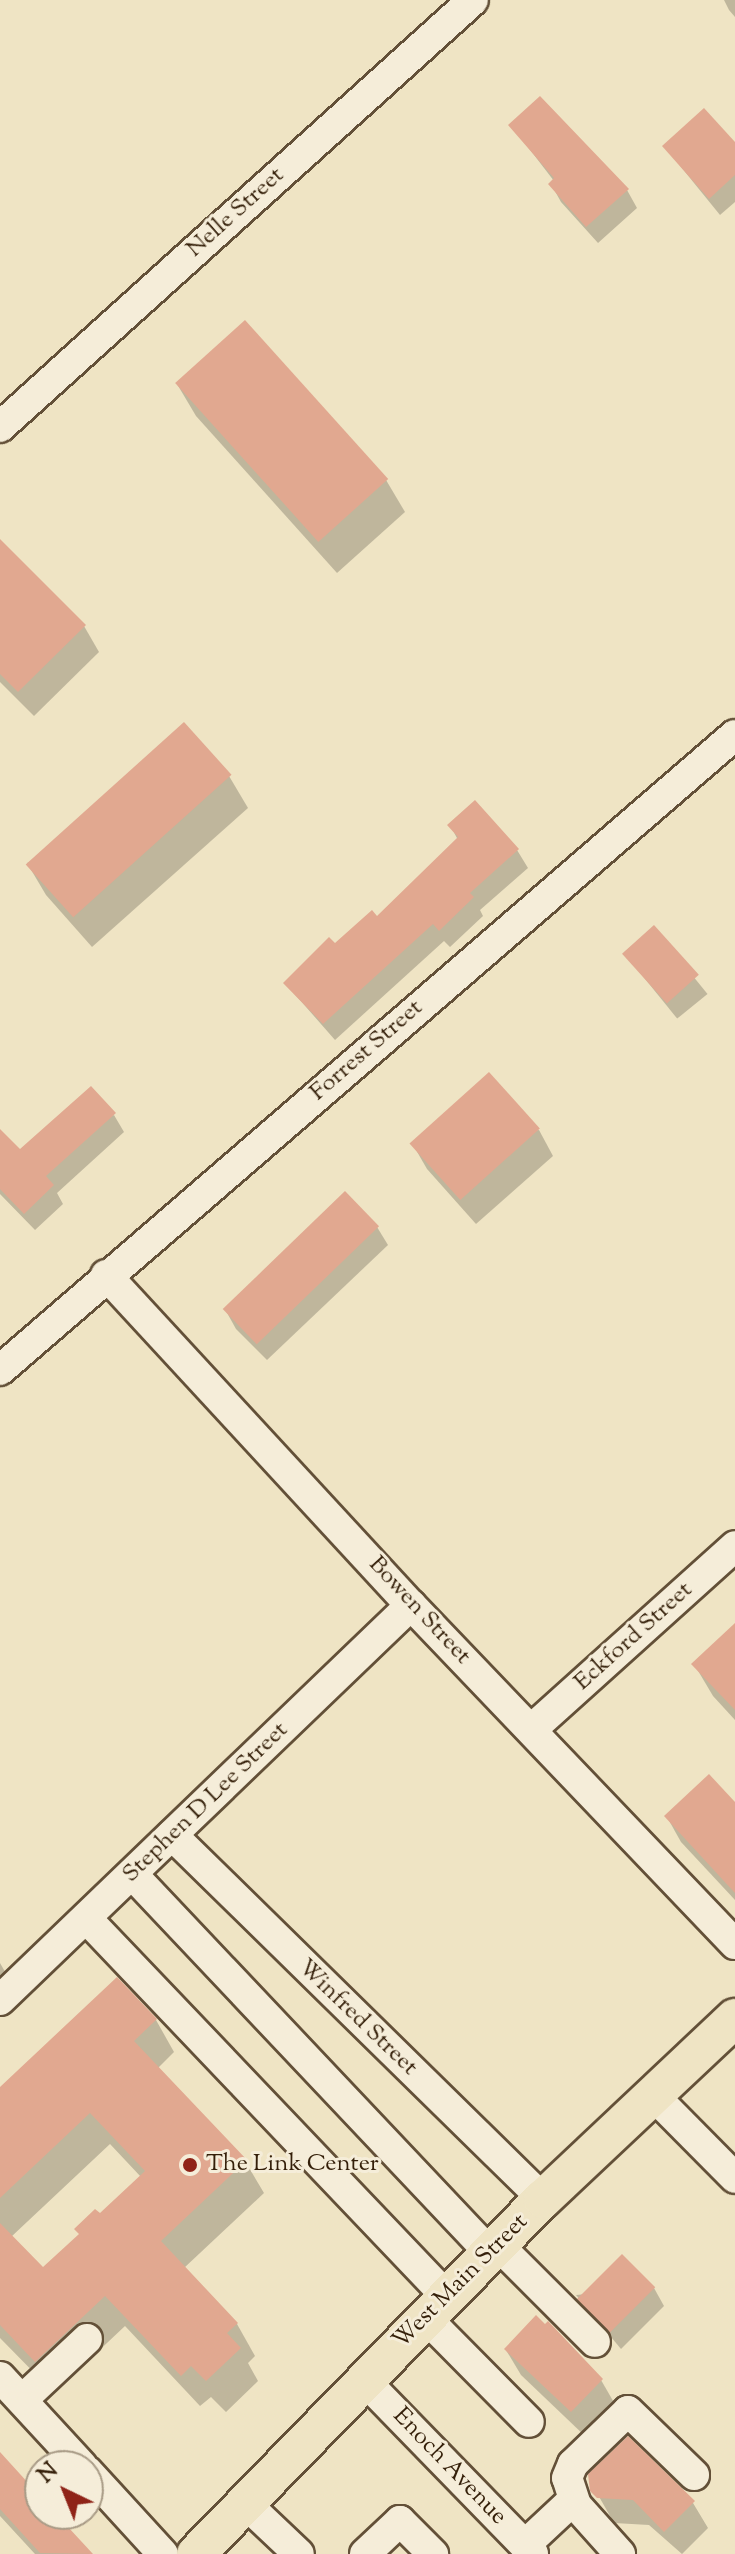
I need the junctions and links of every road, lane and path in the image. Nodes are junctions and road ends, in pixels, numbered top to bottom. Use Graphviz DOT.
graph roads {
  1 [pos="473,0"];
  2 [pos="0,427"];
  3 [pos="735,735"];
  4 [pos="106,1275"];
  5 [pos="0,1370"];
  6 [pos="735,1546"];
  7 [pos="411,1605"];
  8 [pos="532,1729"];
  9 [pos="172,1835"];
  10 [pos="132,1874"];
  11 [pos="86,1918"];
  12 [pos="735,1944"];
  13 [pos="0,2000"];
  14 [pos="735,2018"];
  15 [pos="652,2094"];
  16 [pos="735,2178"];
  17 [pos="543,2199"];
  18 [pos="494,2249"];
  19 [pos="436,2307"];
  20 [pos="87,2339"];
  21 [pos="595,2342"];
  22 [pos="0,2377"];
  23 [pos="365,2381"];
  24 [pos="22,2400"];
  25 [pos="529,2422"];
  26 [pos="67,2450"];
  27 [pos="694,2475"];
  28 [pos="104,2485"];
  29 [pos="245,2503"];
  30 [pos="576,2505"];
  31 [pos="529,2550"];
  32 [pos="189,2554"];
  33 [pos="299,2554"];
  34 [pos="365,2554"];
  35 [pos="433,2554"];
  36 [pos="620,2554"];
  1 -- 2 [label="street, Nelle Street"];
  3 -- 4 [label="street, Forrest Street"];
  4 -- 5 [label="street, Forrest Street"];
  4 -- 7 [label="street, Bowen Street"];
  6 -- 8 [label="street, Eckford Street"];
  7 -- 8 [label="street, Bowen Street"];
  7 -- 9 [label="street, Stephen D Lee Street"];
  8 -- 12 [label="street, Bowen Street"];
  9 -- 10 [label="street, Stephen D Lee Street"];
  9 -- 17 [label="street, Winfred Street"];
  10 -- 11 [label="street, Stephen D Lee Street"];
  10 -- 18 [label="street"];
  11 -- 13 [label="street, Stephen D Lee Street"];
  11 -- 19 [label="street"];
  14 -- 15 [label="main road, West Main Street"];
  15 -- 16 [label="street"];
  15 -- 17 [label="main road, West Main Street"];
  17 -- 18 [label="main road, West Main Street"];
  18 -- 19 [label="main road, West Main Street"];
  18 -- 21 [label="street"];
  19 -- 23 [label="main road, West Main Street"];
  19 -- 25 [label="street"];
  20 -- 24 [label="street"];
  22 -- 24 [label="street"];
  23 -- 29 [label="main road, West Main Street"];
  23 -- 31 [label="street, Enoch Avenue"];
  24 -- 26 [label="street"];
  27 -- 30 [label="street"];
  28 -- 32 [label="street"];
  29 -- 32 [label="main road, West Main Street"];
  29 -- 33 [label="street"];
  30 -- 31 [label="street"];
  30 -- 36 [label="street"];
  34 -- 35 [label="street"];
}
